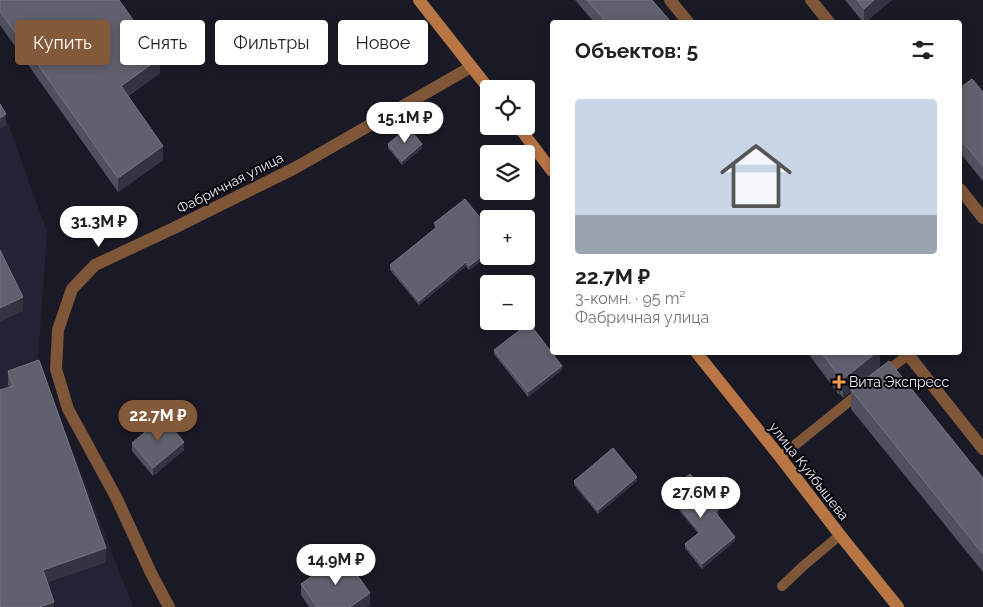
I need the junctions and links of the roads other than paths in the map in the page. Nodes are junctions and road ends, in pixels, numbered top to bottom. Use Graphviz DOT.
graph roads {
  1 [pos="419,0"];
  2 [pos="670,0"];
  3 [pos="812,0"];
  4 [pos="686,20"];
  5 [pos="827,20"];
  6 [pos="472,67"];
  7 [pos="482,80"];
  8 [pos="525,135"];
  9 [pos="550,167"];
  10 [pos="962,191"];
  11 [pos="983,218"];
  12 [pos="698,355"];
  13 [pos="906,355"];
  14 [pos="908,355"];
  15 [pos="983,449"];
  16 [pos="780,457"];
  17 [pos="840,535"];
  18 [pos="782,586"];
  19 [pos="169,607"];
  20 [pos="898,607"];
  1 -- 6 [label="main road"];
  2 -- 4 [label="street"];
  3 -- 5 [label="street"];
  6 -- 7 [label="main road"];
  6 -- 19 [label="street, Фабричная улица"];
  8 -- 9 [label="main road"];
  10 -- 11 [label="street"];
  12 -- 16 [label="main road, улица Куйбышева"];
  13 -- 16 [label="lane"];
  14 -- 15 [label="street"];
  16 -- 17 [label="main road, улица Куйбышева"];
  17 -- 18 [label="lane"];
  17 -- 20 [label="main road, улица Куйбышева"];
}
